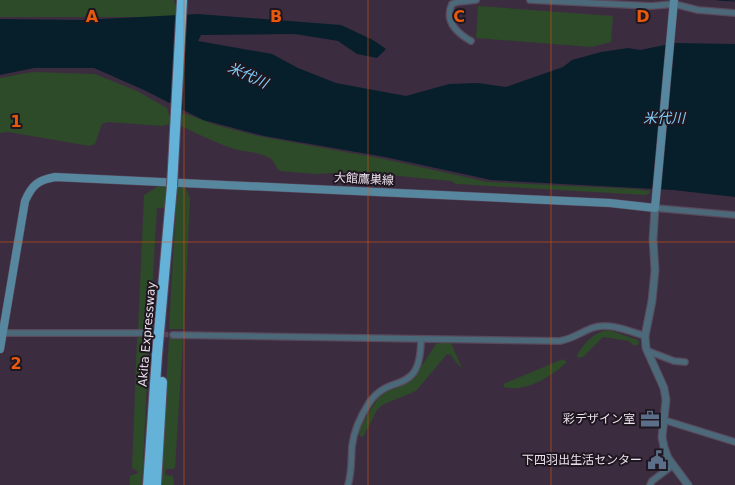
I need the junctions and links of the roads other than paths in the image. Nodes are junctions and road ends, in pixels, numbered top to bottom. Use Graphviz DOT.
graph roads {
  1 [pos="182,0"];
  2 [pos="476,0"];
  3 [pos="530,0"];
  4 [pos="632,2"];
  5 [pos="674,2"];
  6 [pos="735,13"];
  7 [pos="471,41"];
  8 [pos="172,186"];
  9 [pos="655,204"];
  10 [pos="735,215"];
  11 [pos="1,333"];
  12 [pos="146,333"];
  13 [pos="174,335"];
  14 [pos="645,336"];
  15 [pos="421,340"];
  16 [pos="0,349"];
  17 [pos="648,351"];
  18 [pos="685,362"];
  19 [pos="664,420"];
  20 [pos="735,442"];
  21 [pos="674,465"];
  22 [pos="148,485"];
  23 [pos="156,485"];
  24 [pos="348,485"];
  25 [pos="650,485"];
  26 [pos="688,485"];
  1 -- 8 [label="highway, Akita Expressway, bridge"];
  2 -- 7 [label="street"];
  3 -- 4 [label="street"];
  4 -- 5 [label="street"];
  5 -- 6 [label="street"];
  5 -- 9 [label="main road"];
  8 -- 22 [label="highway, Akita Expressway"];
  8 -- 23 [label="highway, Akita Expressway"];
  9 -- 10 [label="street"];
  9 -- 11 [label="main road, 大館鷹巣線"];
  9 -- 14 [label="street"];
  11 -- 12 [label="street"];
  11 -- 16 [label="main road, 大館鷹巣線"];
  13 -- 15 [label="street"];
  14 -- 15 [label="street"];
  14 -- 17 [label="street"];
  15 -- 24 [label="street"];
  17 -- 18 [label="street"];
  17 -- 19 [label="street"];
  19 -- 20 [label="street"];
  19 -- 21 [label="street"];
  21 -- 25 [label="street"];
  21 -- 26 [label="street"];
}
